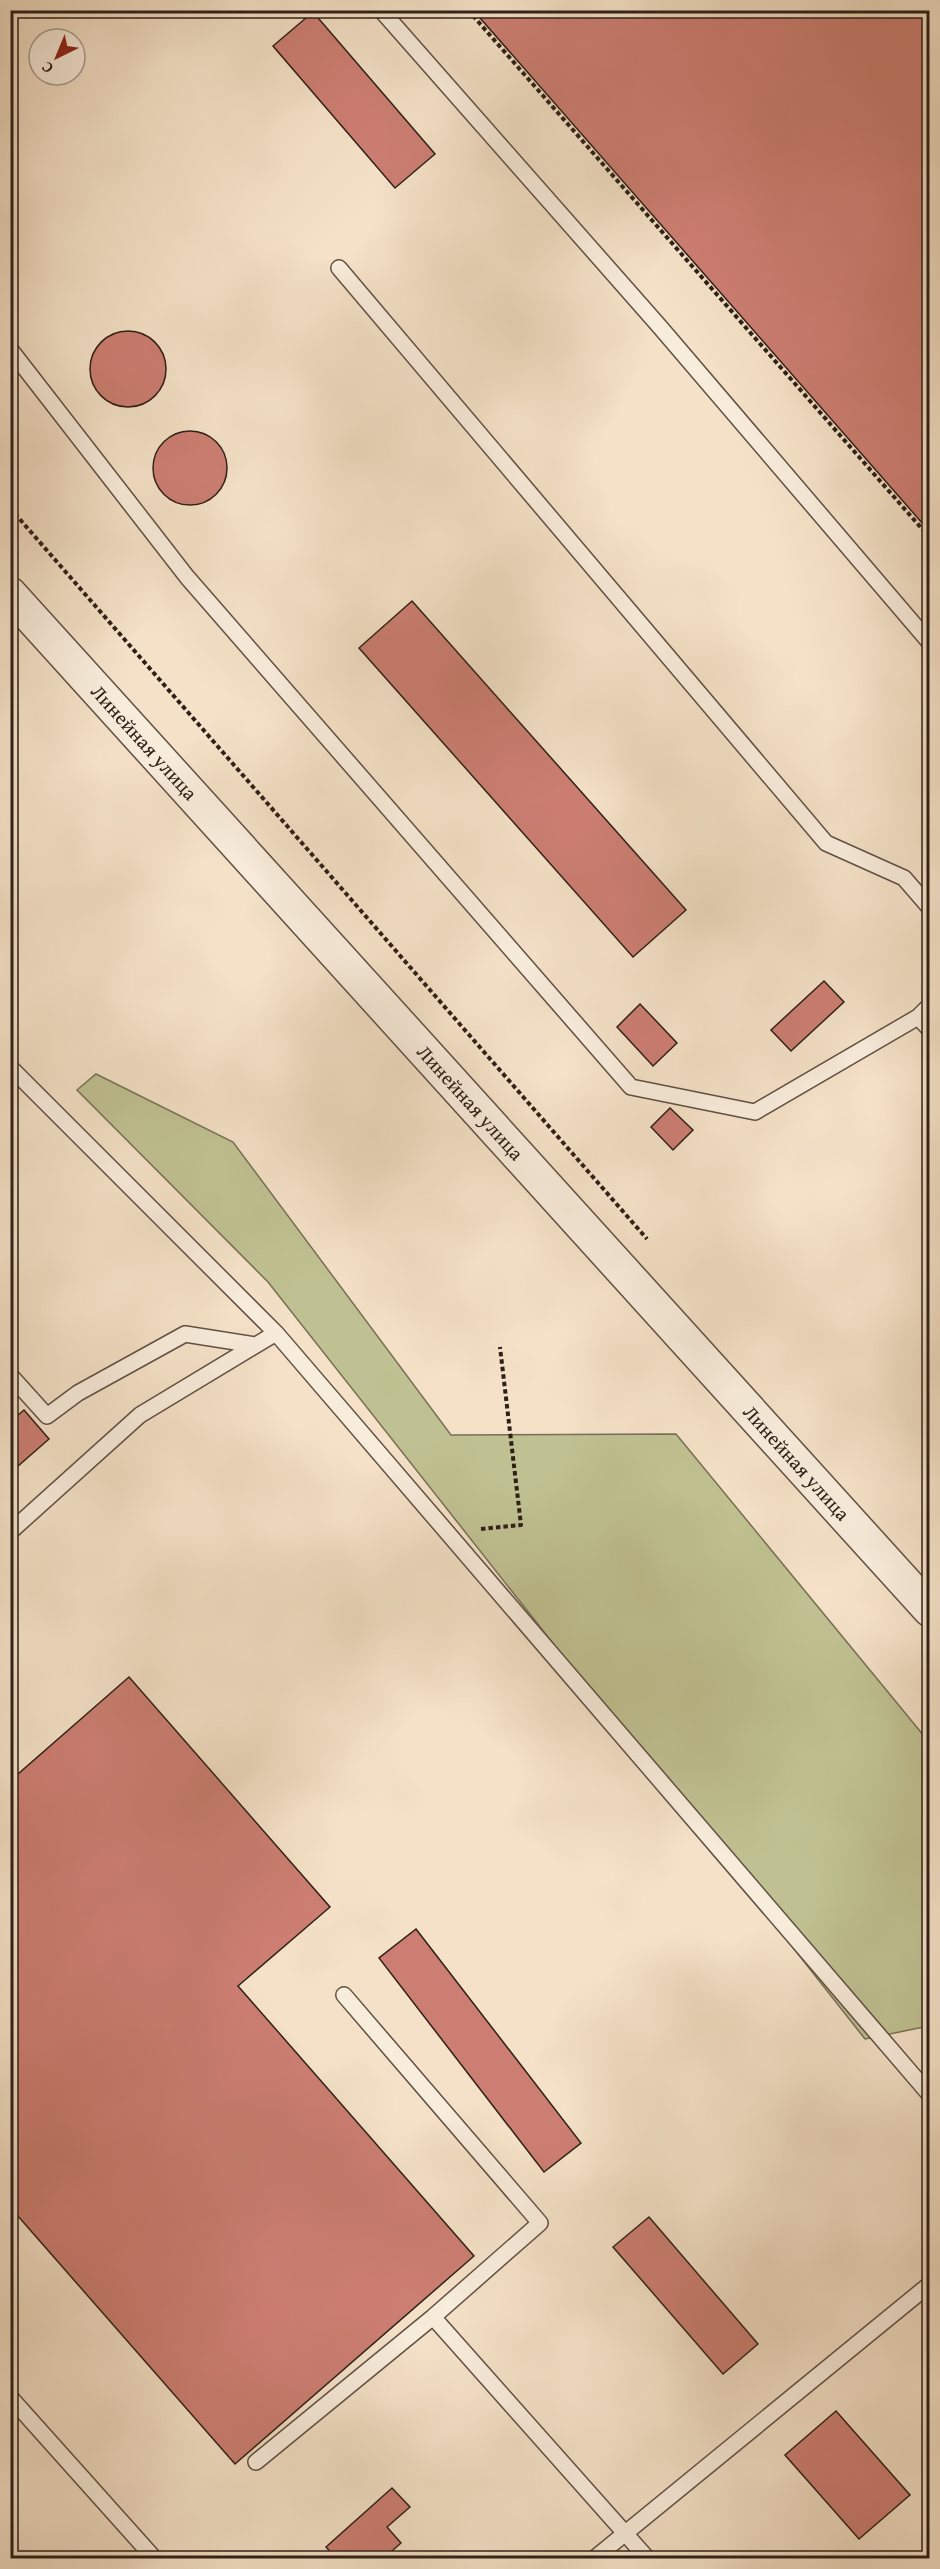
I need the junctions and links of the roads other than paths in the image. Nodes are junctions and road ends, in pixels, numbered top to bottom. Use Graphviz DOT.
graph roads {
  1 [pos="381,10"];
  2 [pos="339,268"];
  3 [pos="10,349"];
  4 [pos="10,594"];
  5 [pos="930,643"];
  6 [pos="930,908"];
  7 [pos="930,1005"];
  8 [pos="918,1017"];
  9 [pos="930,1030"];
  10 [pos="10,1067"];
  11 [pos="276,1333"];
  12 [pos="255,1345"];
  13 [pos="10,1375"];
  14 [pos="10,1532"];
  15 [pos="930,1610"];
  16 [pos="344,1995"];
  17 [pos="930,2095"];
  18 [pos="930,2284"];
  19 [pos="433,2317"];
  20 [pos="10,2397"];
  21 [pos="256,2462"];
  22 [pos="625,2533"];
  23 [pos="154,2559"];
  24 [pos="595,2559"];
  25 [pos="647,2559"];
  1 -- 5 [label="lane"];
  2 -- 6 [label="lane"];
  3 -- 8 [label="lane"];
  4 -- 15 [label="street, Линейная улица"];
  7 -- 8 [label="lane"];
  8 -- 9 [label="lane"];
  10 -- 11 [label="lane"];
  11 -- 12 [label="lane"];
  11 -- 17 [label="lane"];
  12 -- 13 [label="lane"];
  12 -- 14 [label="lane"];
  16 -- 19 [label="lane"];
  18 -- 22 [label="lane"];
  19 -- 21 [label="lane"];
  19 -- 22 [label="lane"];
  20 -- 23 [label="lane"];
  22 -- 24 [label="lane"];
  22 -- 25 [label="lane"];
}
